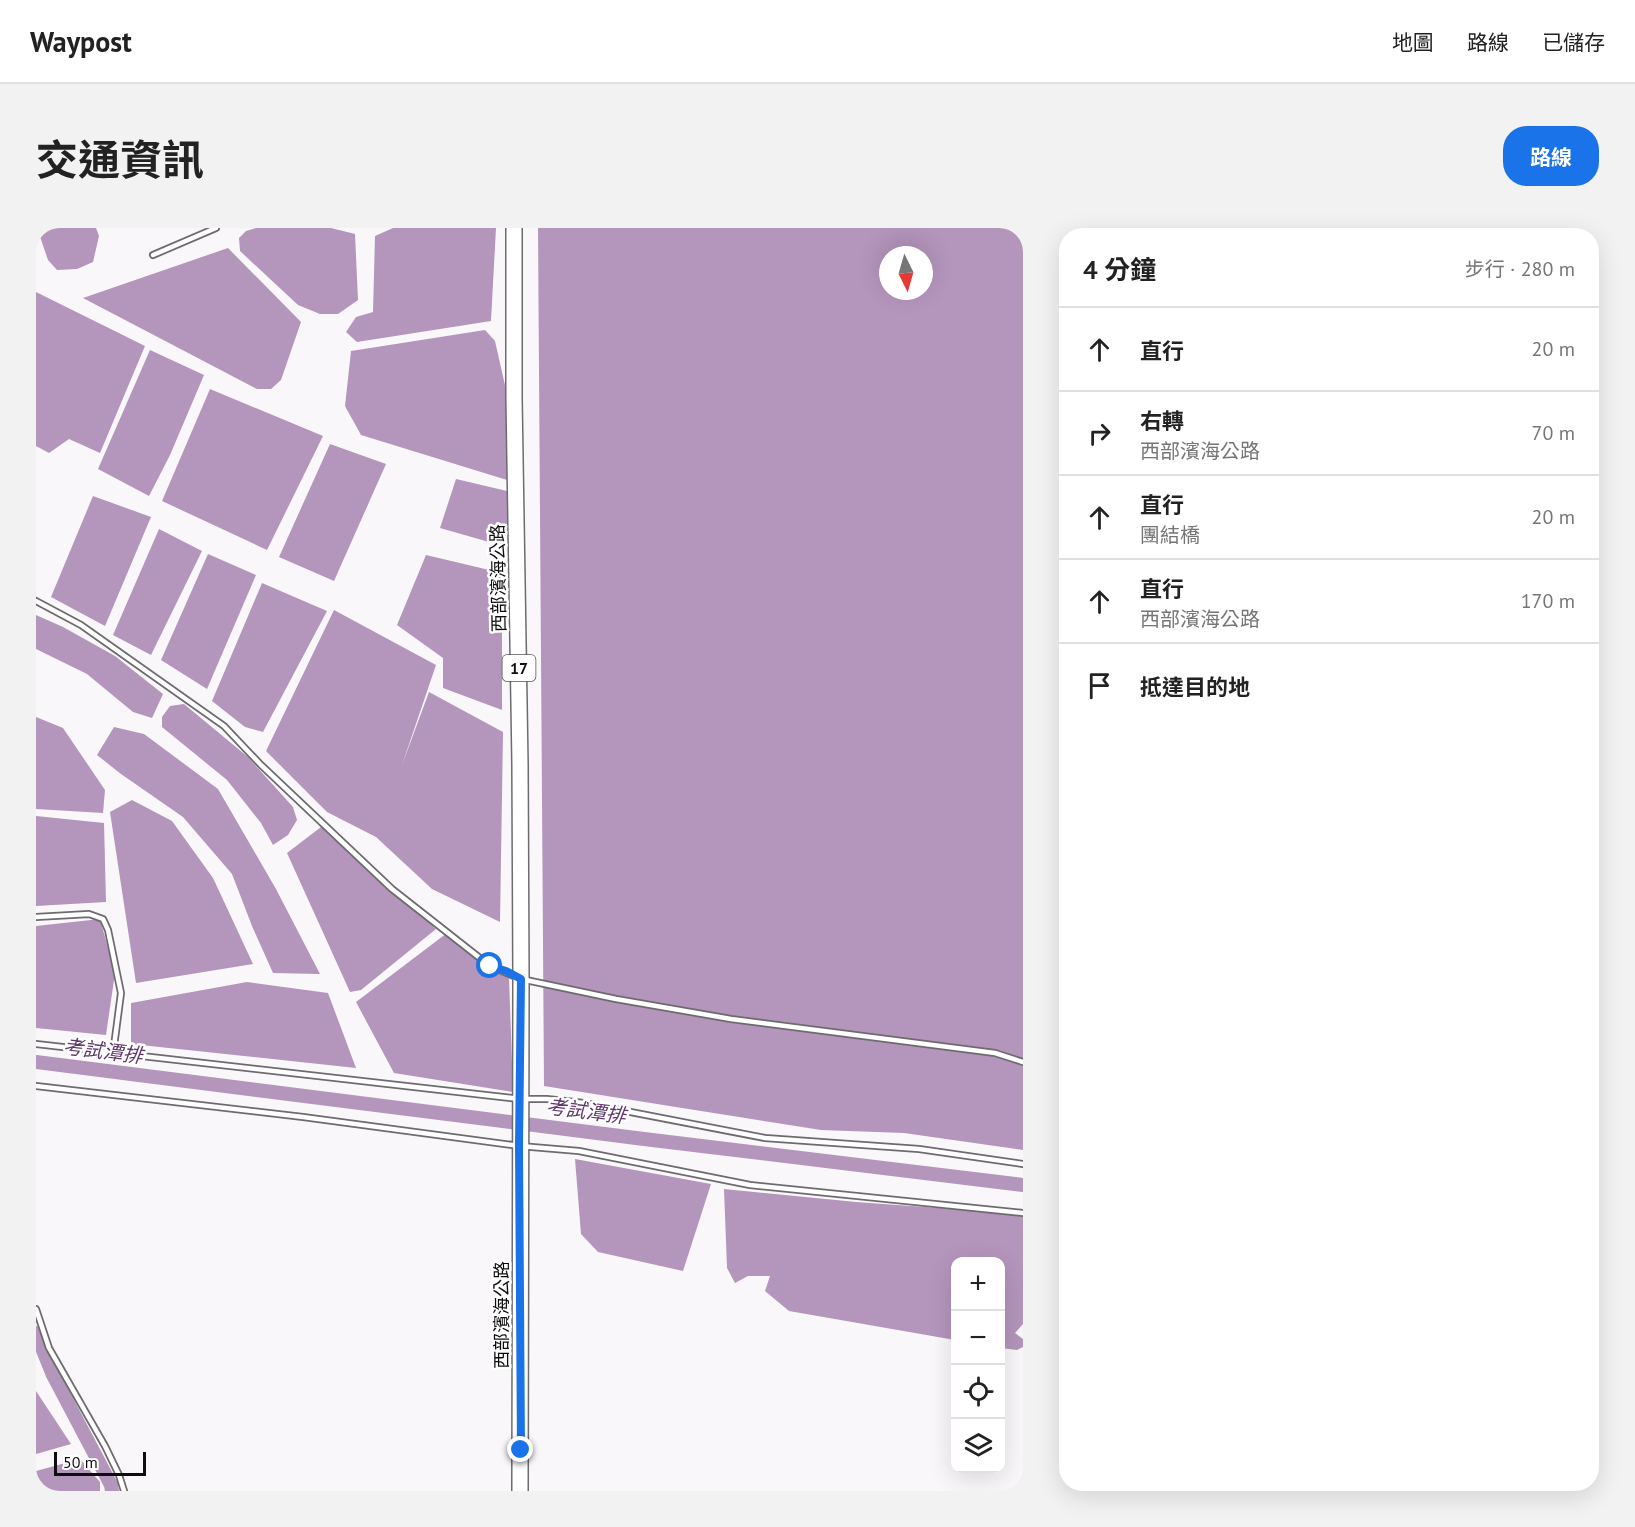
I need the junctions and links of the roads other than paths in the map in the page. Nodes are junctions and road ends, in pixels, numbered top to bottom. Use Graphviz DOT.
graph roads {
  1 [pos="216,228"];
  2 [pos="514,228"];
  3 [pos="153,255"];
  4 [pos="36,601"];
  5 [pos="36,917"];
  6 [pos="521,979"];
  7 [pos="36,1044"];
  8 [pos="113,1054"];
  9 [pos="1023,1062"];
  10 [pos="36,1086"];
  11 [pos="520,1103"];
  12 [pos="520,1142"];
  13 [pos="1023,1164"];
  14 [pos="1023,1213"];
  15 [pos="36,1309"];
  16 [pos="124,1491"];
  17 [pos="520,1491"];
  1 -- 3 [label="lane"];
  2 -- 6 [label="main road, 西部濱海公路 / 17"];
  4 -- 6 [label="lane"];
  5 -- 8 [label="lane"];
  6 -- 9 [label="lane"];
  6 -- 11 [label="main road, 西部濱海公路 / 17"];
  7 -- 8 [label="lane"];
  8 -- 11 [label="lane"];
  10 -- 12 [label="lane"];
  11 -- 12 [label="main road, 17"];
  11 -- 13 [label="lane"];
  12 -- 14 [label="lane"];
  12 -- 17 [label="main road, 西部濱海公路 / 17"];
  15 -- 16 [label="lane"];
}
